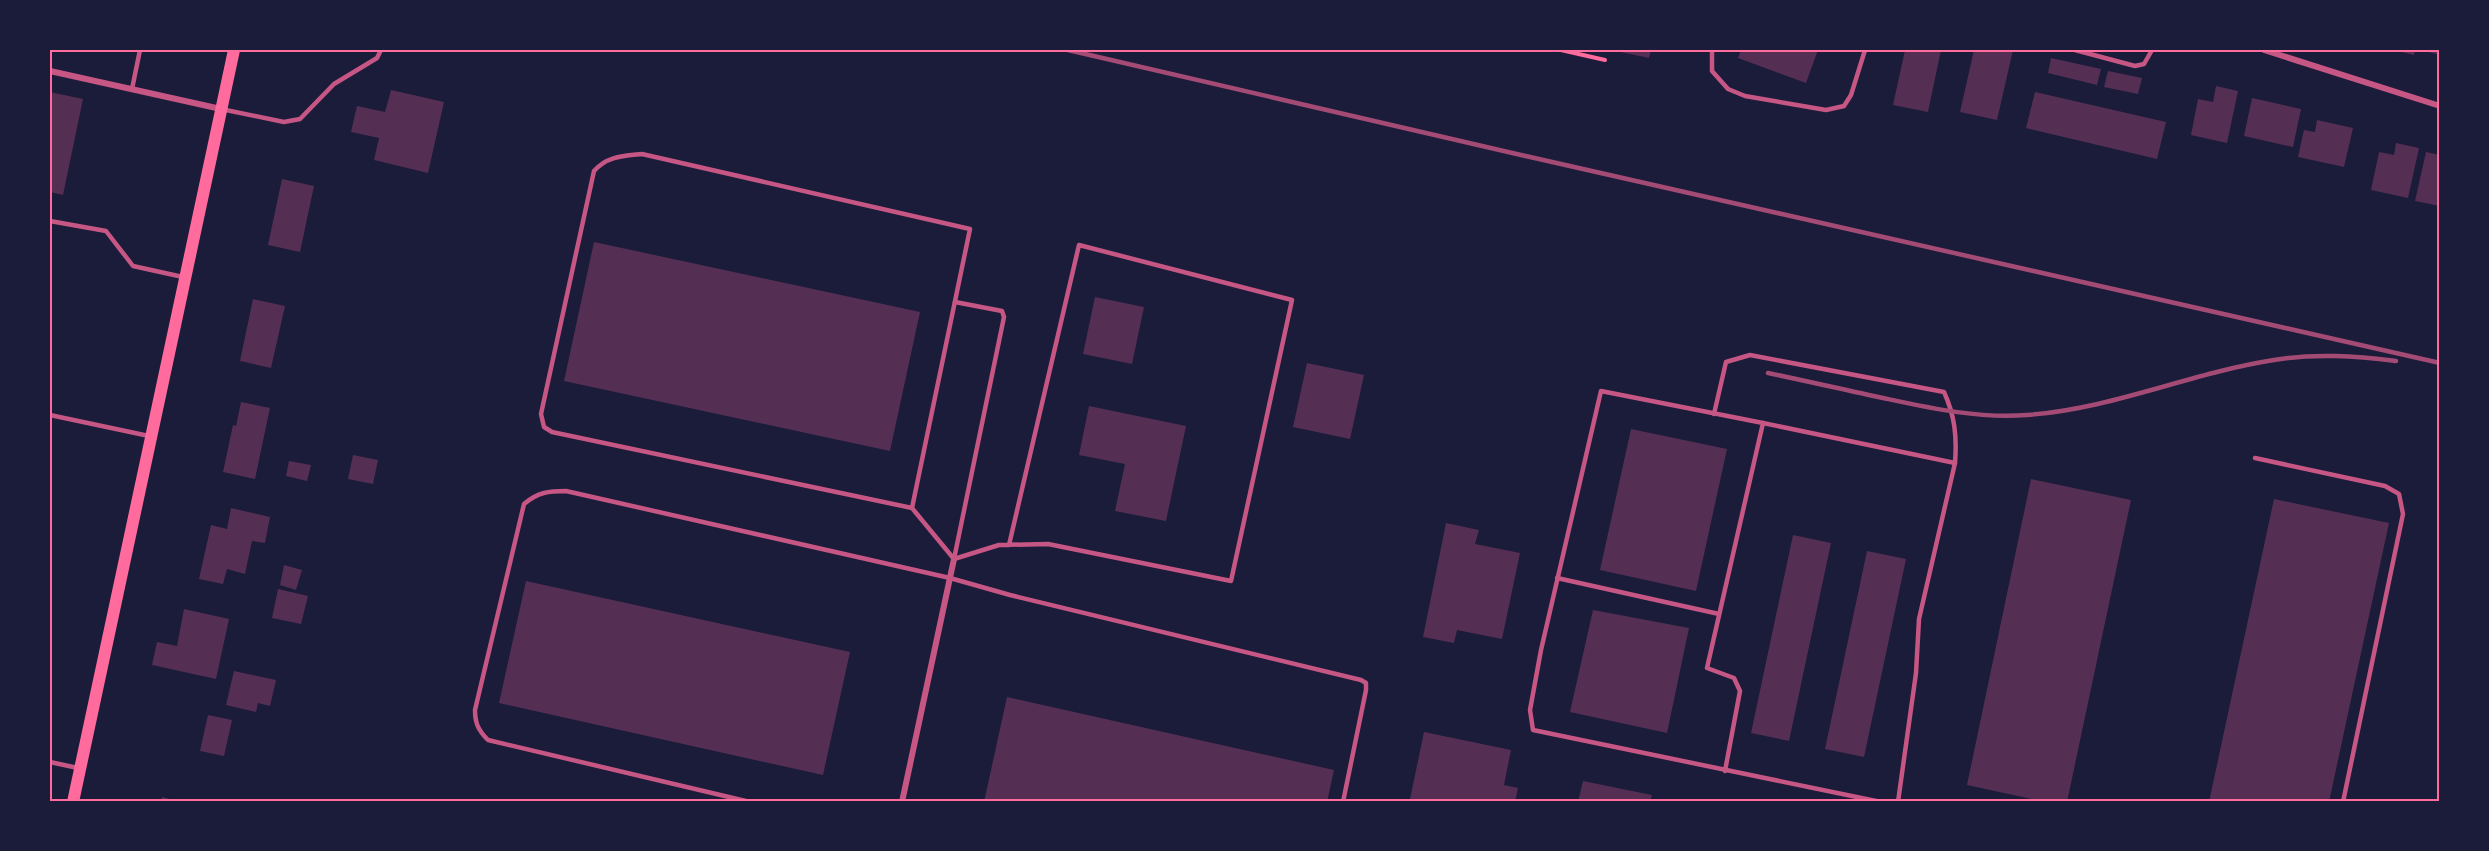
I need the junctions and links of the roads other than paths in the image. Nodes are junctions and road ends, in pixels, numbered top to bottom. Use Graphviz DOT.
graph roads {
  1 [pos="140,50"];
  2 [pos="234,50"];
  3 [pos="381,50"];
  4 [pos="1712,50"];
  5 [pos="1865,50"];
  6 [pos="2075,50"];
  7 [pos="2152,50"];
  8 [pos="2264,50"];
  9 [pos="50,71"];
  10 [pos="132,89"];
  11 [pos="2439,106"];
  12 [pos="221,109"];
  13 [pos="50,221"];
  14 [pos="186,277"];
  15 [pos="955,302"];
  16 [pos="1714,414"];
  17 [pos="50,415"];
  18 [pos="1763,423"];
  19 [pos="152,436"];
  20 [pos="2255,458"];
  21 [pos="1955,464"];
  22 [pos="912,508"];
  23 [pos="1009,545"];
  24 [pos="954,559"];
  25 [pos="950,578"];
  26 [pos="1557,578"];
  27 [pos="1719,614"];
  28 [pos="50,762"];
  29 [pos="80,769"];
  30 [pos="1725,771"];
  31 [pos="73,801"];
  32 [pos="750,801"];
  33 [pos="902,801"];
  34 [pos="1343,801"];
  35 [pos="1881,801"];
  36 [pos="1898,801"];
  37 [pos="2343,801"];
  1 -- 10 [label="lane"];
  2 -- 12 [label="main road"];
  3 -- 12 [label="lane"];
  4 -- 5 [label="lane"];
  6 -- 7 [label="lane"];
  8 -- 11 [label="street"];
  9 -- 10 [label="street"];
  10 -- 12 [label="street"];
  12 -- 14 [label="main road"];
  13 -- 14 [label="lane"];
  14 -- 19 [label="main road"];
  15 -- 22 [label="lane"];
  15 -- 22 [label="lane"];
  15 -- 24 [label="lane"];
  16 -- 18 [label="lane"];
  16 -- 21 [label="lane"];
  16 -- 26 [label="lane"];
  17 -- 19 [label="lane"];
  18 -- 21 [label="lane"];
  18 -- 27 [label="lane"];
  19 -- 29 [label="main road"];
  20 -- 37 [label="lane"];
  21 -- 36 [label="lane"];
  22 -- 24 [label="lane"];
  23 -- 23 [label="lane"];
  23 -- 24 [label="lane"];
  24 -- 25 [label="street"];
  25 -- 32 [label="lane"];
  25 -- 33 [label="street"];
  25 -- 34 [label="lane"];
  26 -- 27 [label="lane"];
  26 -- 30 [label="lane"];
  27 -- 30 [label="lane"];
  28 -- 29 [label="lane"];
  29 -- 31 [label="main road"];
  30 -- 35 [label="lane"];
}
